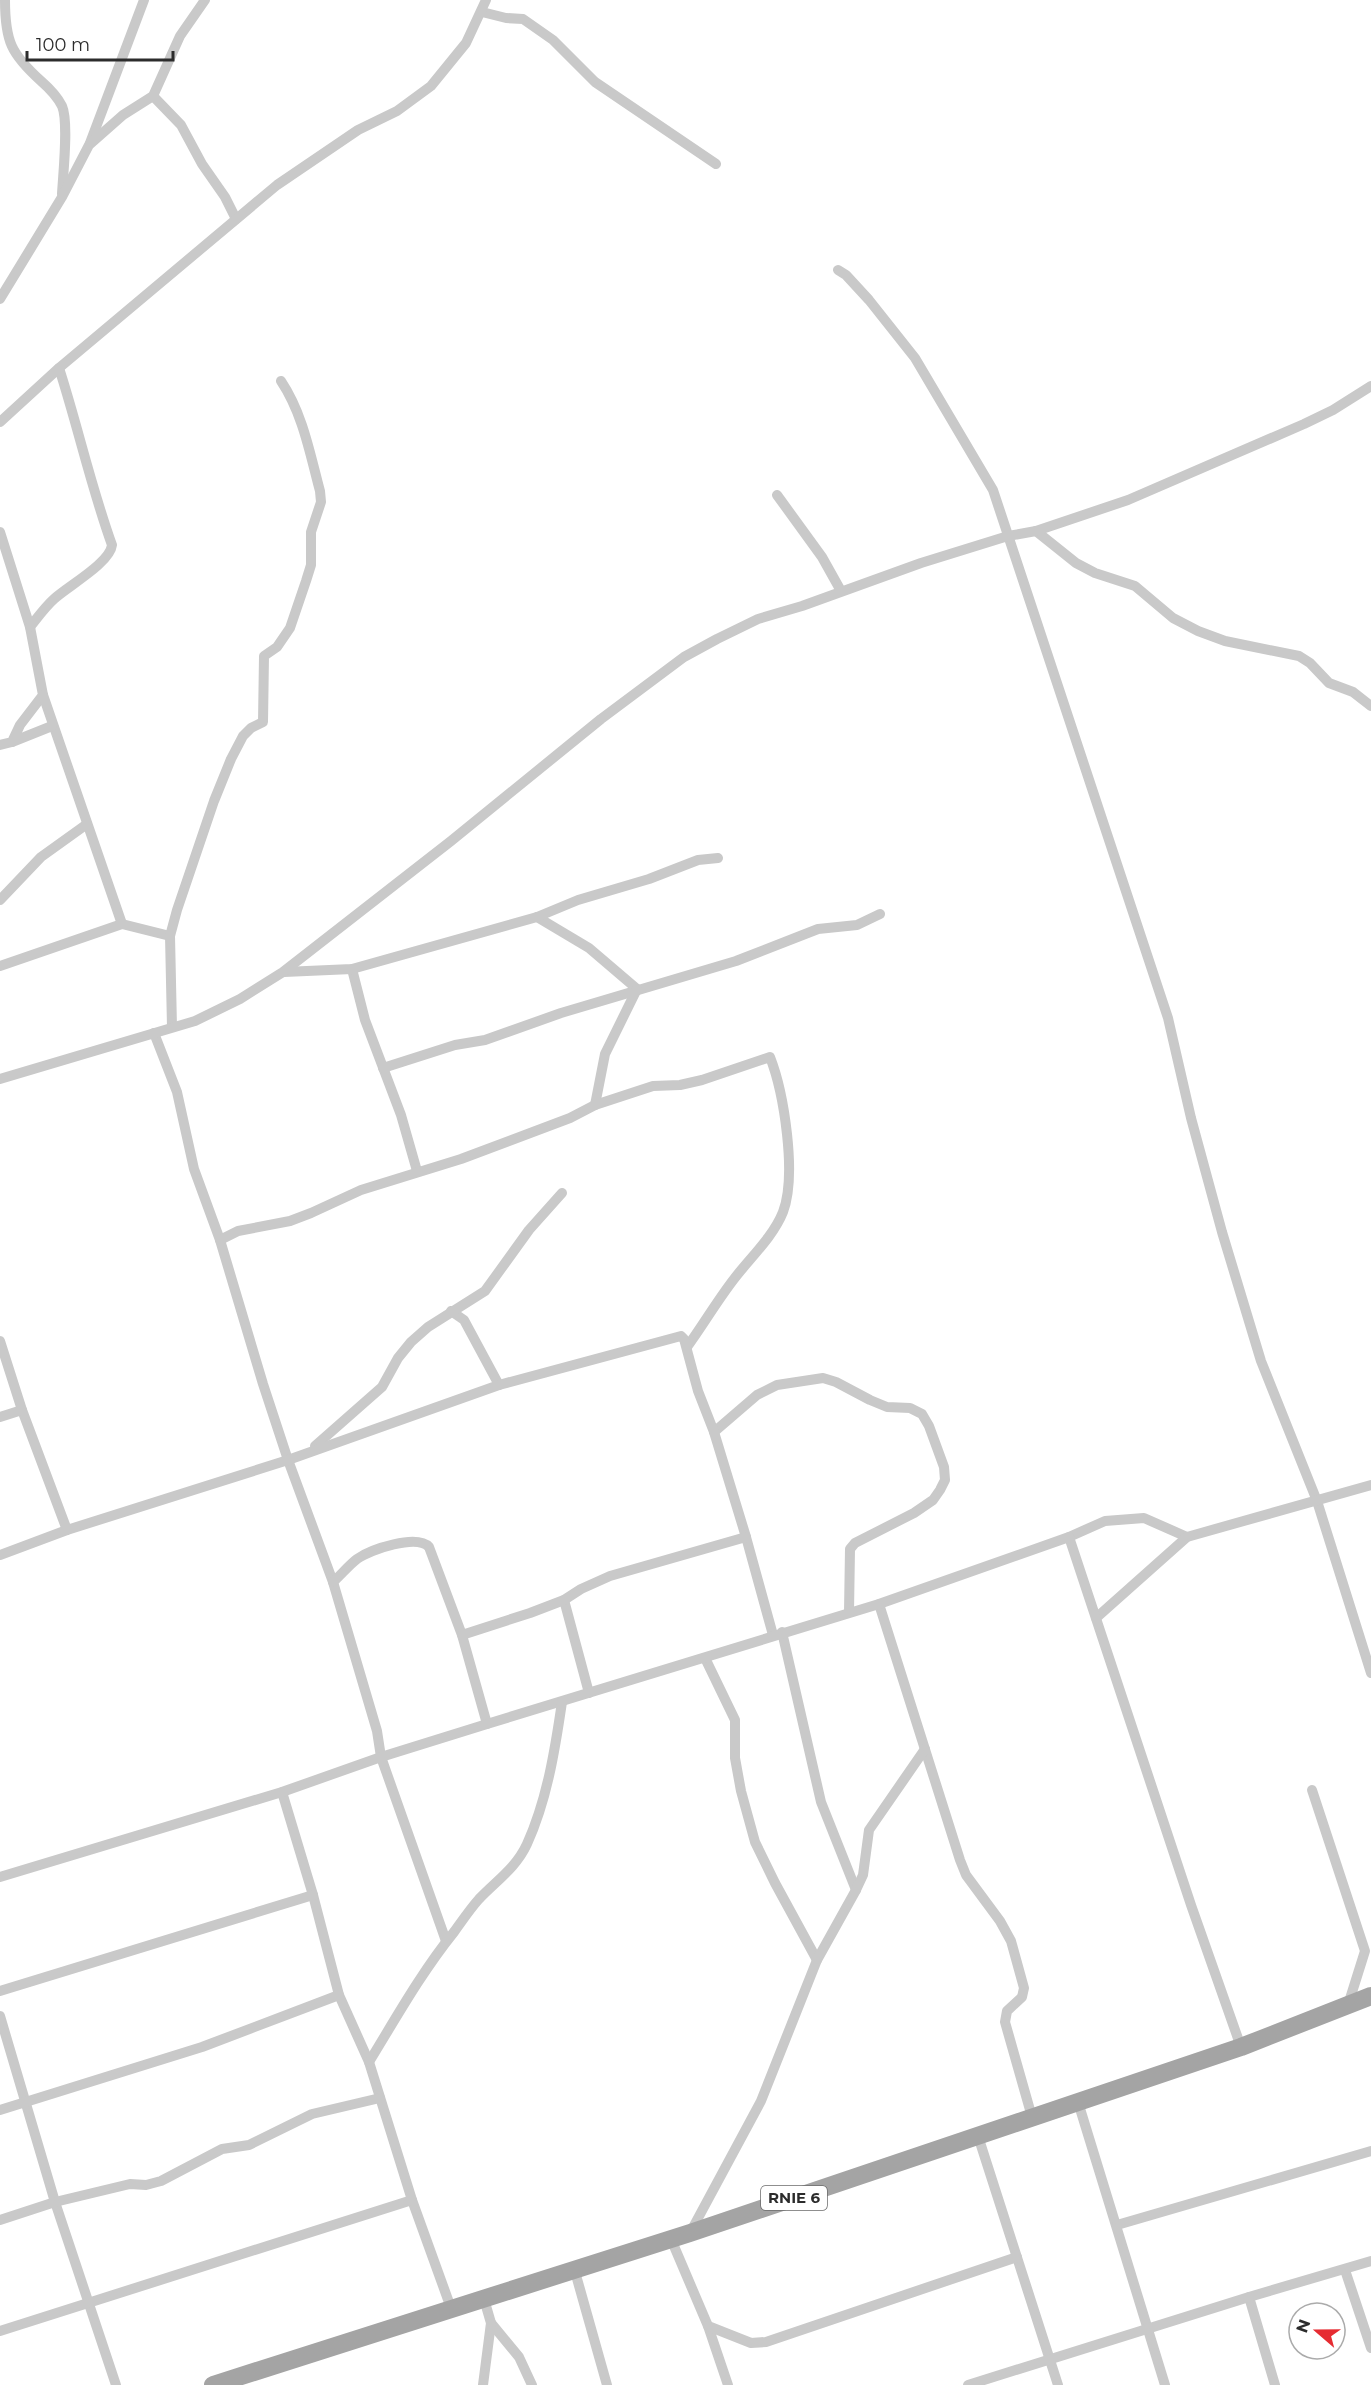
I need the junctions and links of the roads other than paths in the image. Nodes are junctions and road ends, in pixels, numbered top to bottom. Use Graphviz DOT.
graph roads {
  1 [pos="5,0"];
  2 [pos="144,0"];
  3 [pos="205,0"];
  4 [pos="486,0"];
  5 [pos="482,12"];
  6 [pos="153,96"];
  7 [pos="89,145"];
  8 [pos="716,164"];
  9 [pos="62,197"];
  10 [pos="236,219"];
  11 [pos="838,270"];
  12 [pos="0,299"];
  13 [pos="59,368"];
  14 [pos="281,381"];
  15 [pos="1371,386"];
  16 [pos="0,422"];
  17 [pos="777,495"];
  18 [pos="1035,531"];
  19 [pos="0,532"];
  20 [pos="1008,536"];
  21 [pos="841,591"];
  22 [pos="30,627"];
  23 [pos="43,695"];
  24 [pos="1371,706"];
  25 [pos="52,726"];
  26 [pos="12,742"];
  27 [pos="0,745"];
  28 [pos="87,824"];
  29 [pos="717,858"];
  30 [pos="0,900"];
  31 [pos="880,914"];
  32 [pos="537,917"];
  33 [pos="122,924"];
  34 [pos="170,936"];
  35 [pos="0,966"];
  36 [pos="352,969"];
  37 [pos="283,972"];
  38 [pos="637,989"];
  39 [pos="172,1027"];
  40 [pos="154,1033"];
  41 [pos="383,1068"];
  42 [pos="0,1079"];
  43 [pos="595,1105"];
  44 [pos="417,1171"];
  45 [pos="562,1193"];
  46 [pos="220,1240"];
  47 [pos="451,1311"];
  48 [pos="0,1341"];
  49 [pos="687,1347"];
  50 [pos="500,1385"];
  51 [pos="22,1410"];
  52 [pos="0,1417"];
  53 [pos="714,1432"];
  54 [pos="308,1452"];
  55 [pos="288,1460"];
  56 [pos="1371,1485"];
  57 [pos="1317,1501"];
  58 [pos="67,1530"];
  59 [pos="746,1537"];
  60 [pos="1069,1537"];
  61 [pos="1187,1537"];
  62 [pos="0,1555"];
  63 [pos="333,1582"];
  64 [pos="564,1600"];
  65 [pos="879,1604"];
  66 [pos="849,1612"];
  67 [pos="1096,1618"];
  68 [pos="778,1634"];
  69 [pos="462,1635"];
  70 [pos="705,1658"];
  71 [pos="1371,1672"];
  72 [pos="589,1693"];
  73 [pos="562,1702"];
  74 [pos="487,1724"];
  75 [pos="925,1749"];
  76 [pos="381,1757"];
  77 [pos="1312,1790"];
  78 [pos="282,1792"];
  79 [pos="0,1877"];
  80 [pos="856,1890"];
  81 [pos="313,1894"];
  82 [pos="446,1941"];
  83 [pos="817,1960"];
  84 [pos="0,1991"];
  85 [pos="339,1995"];
  86 [pos="1371,1996"];
  87 [pos="1348,2005"];
  88 [pos="0,2016"];
  89 [pos="1241,2047"];
  90 [pos="369,2062"];
  91 [pos="380,2098"];
  92 [pos="26,2102"];
  93 [pos="1078,2102"];
  94 [pos="0,2110"];
  95 [pos="1032,2117"];
  96 [pos="978,2136"];
  97 [pos="1371,2151"];
  98 [pos="412,2200"];
  99 [pos="55,2202"];
  100 [pos="0,2220"];
  101 [pos="1117,2225"];
  102 [pos="690,2233"];
  103 [pos="671,2239"];
  104 [pos="1017,2257"];
  105 [pos="1371,2261"];
  106 [pos="574,2268"];
  107 [pos="1345,2270"];
  108 [pos="1249,2297"];
  109 [pos="484,2299"];
  110 [pos="88,2302"];
  111 [pos="451,2308"];
  112 [pos="491,2323"];
  113 [pos="708,2326"];
  114 [pos="1146,2329"];
  115 [pos="0,2331"];
  116 [pos="1371,2348"];
  117 [pos="1050,2360"];
  118 [pos="116,2385"];
  119 [pos="213,2385"];
  120 [pos="483,2385"];
  121 [pos="532,2385"];
  122 [pos="608,2385"];
  123 [pos="728,2385"];
  124 [pos="968,2385"];
  125 [pos="1058,2385"];
  126 [pos="1165,2385"];
  127 [pos="1275,2385"];
  1 -- 9 [label="street"];
  2 -- 7 [label="street"];
  3 -- 6 [label="street"];
  4 -- 5 [label="street"];
  5 -- 8 [label="street"];
  5 -- 10 [label="street"];
  6 -- 7 [label="street"];
  6 -- 10 [label="street"];
  7 -- 9 [label="street"];
  9 -- 12 [label="street"];
  10 -- 13 [label="street"];
  11 -- 20 [label="street"];
  13 -- 16 [label="street"];
  13 -- 22 [label="street"];
  14 -- 34 [label="street"];
  15 -- 18 [label="street"];
  17 -- 21 [label="street"];
  18 -- 20 [label="street"];
  18 -- 24 [label="street"];
  19 -- 22 [label="street"];
  20 -- 21 [label="street"];
  20 -- 57 [label="street"];
  21 -- 37 [label="street"];
  22 -- 23 [label="street"];
  23 -- 25 [label="street"];
  23 -- 26 [label="street"];
  25 -- 26 [label="street"];
  25 -- 28 [label="street"];
  26 -- 27 [label="street"];
  28 -- 30 [label="street"];
  28 -- 33 [label="street"];
  29 -- 32 [label="street"];
  31 -- 38 [label="street"];
  32 -- 36 [label="street"];
  32 -- 38 [label="street"];
  33 -- 34 [label="street"];
  33 -- 35 [label="street"];
  34 -- 39 [label="street"];
  36 -- 37 [label="street"];
  36 -- 41 [label="street"];
  37 -- 39 [label="street"];
  38 -- 41 [label="street"];
  38 -- 43 [label="street"];
  39 -- 40 [label="street"];
  40 -- 42 [label="street"];
  40 -- 46 [label="street"];
  41 -- 44 [label="street"];
  43 -- 44 [label="street"];
  43 -- 49 [label="street"];
  44 -- 46 [label="street"];
  45 -- 47 [label="street"];
  46 -- 55 [label="street"];
  47 -- 50 [label="street"];
  47 -- 54 [label="street"];
  48 -- 51 [label="street"];
  49 -- 50 [label="street"];
  49 -- 53 [label="street"];
  50 -- 54 [label="street"];
  51 -- 52 [label="street"];
  51 -- 58 [label="street"];
  53 -- 59 [label="street"];
  53 -- 66 [label="street"];
  54 -- 55 [label="street"];
  55 -- 58 [label="street"];
  55 -- 63 [label="street"];
  56 -- 57 [label="street"];
  57 -- 61 [label="street"];
  57 -- 71 [label="street"];
  58 -- 62 [label="street"];
  59 -- 64 [label="street"];
  59 -- 68 [label="street"];
  60 -- 61 [label="street"];
  60 -- 65 [label="street"];
  60 -- 67 [label="street"];
  61 -- 67 [label="street"];
  63 -- 69 [label="street"];
  63 -- 76 [label="street"];
  64 -- 69 [label="street"];
  64 -- 72 [label="street"];
  65 -- 66 [label="street"];
  65 -- 75 [label="street"];
  66 -- 68 [label="street"];
  67 -- 89 [label="street"];
  68 -- 70 [label="street"];
  68 -- 80 [label="street"];
  69 -- 74 [label="street"];
  70 -- 72 [label="street"];
  70 -- 83 [label="street"];
  72 -- 73 [label="street"];
  73 -- 74 [label="street"];
  73 -- 82 [label="street"];
  74 -- 76 [label="street"];
  75 -- 80 [label="street"];
  75 -- 95 [label="street"];
  76 -- 78 [label="street"];
  76 -- 82 [label="street"];
  77 -- 87 [label="street"];
  78 -- 79 [label="street"];
  78 -- 81 [label="street"];
  80 -- 83 [label="street"];
  81 -- 84 [label="street"];
  81 -- 85 [label="street"];
  82 -- 90 [label="street"];
  83 -- 102 [label="street"];
  85 -- 90 [label="street"];
  85 -- 92 [label="street"];
  86 -- 87 [label="main road, RNIE 6"];
  87 -- 89 [label="main road, RNIE 6"];
  88 -- 92 [label="street"];
  89 -- 93 [label="main road, RNIE 6"];
  90 -- 91 [label="street"];
  91 -- 98 [label="street"];
  91 -- 99 [label="street"];
  92 -- 94 [label="street"];
  92 -- 99 [label="street"];
  93 -- 95 [label="main road, RNIE 6"];
  93 -- 101 [label="street"];
  95 -- 96 [label="main road, RNIE 6"];
  96 -- 102 [label="main road, RNIE 6"];
  96 -- 104 [label="street"];
  97 -- 101 [label="street"];
  98 -- 110 [label="street"];
  98 -- 111 [label="street"];
  99 -- 100 [label="street"];
  99 -- 110 [label="street"];
  101 -- 114 [label="street"];
  102 -- 103 [label="main road, RNIE 6"];
  103 -- 106 [label="main road, RNIE 6"];
  103 -- 113 [label="street"];
  104 -- 113 [label="street"];
  104 -- 117 [label="street"];
  105 -- 107 [label="street"];
  106 -- 109 [label="main road, RNIE 6"];
  106 -- 122 [label="street"];
  107 -- 108 [label="street"];
  107 -- 116 [label="street"];
  108 -- 114 [label="street"];
  108 -- 127 [label="street"];
  109 -- 111 [label="main road, RNIE 6"];
  109 -- 112 [label="street"];
  110 -- 115 [label="street"];
  110 -- 118 [label="street"];
  111 -- 119 [label="main road, RNIE 6"];
  112 -- 120 [label="street"];
  112 -- 121 [label="street"];
  113 -- 123 [label="street"];
  114 -- 117 [label="street"];
  114 -- 126 [label="street"];
  117 -- 124 [label="street"];
  117 -- 125 [label="street"];
}
